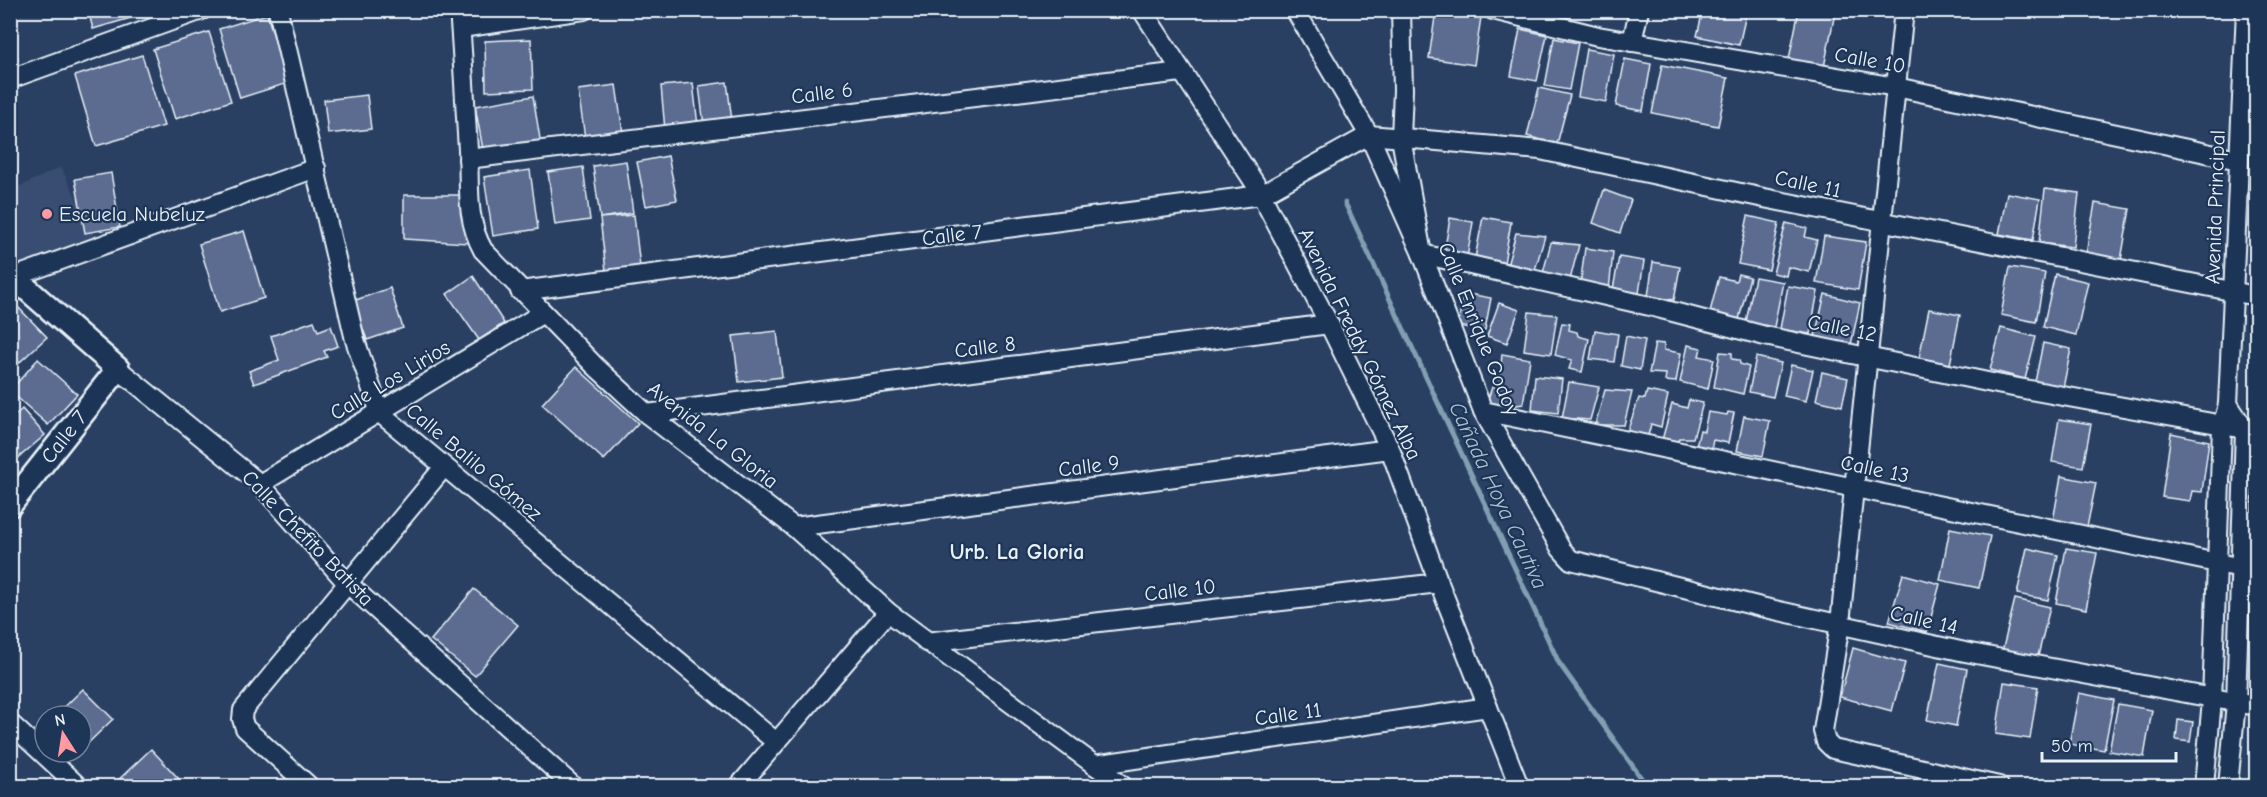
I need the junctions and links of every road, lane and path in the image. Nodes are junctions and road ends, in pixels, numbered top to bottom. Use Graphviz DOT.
graph roads {
  1 [pos="202,10"];
  2 [pos="278,10"];
  3 [pos="584,10"];
  4 [pos="1142,10"];
  5 [pos="1295,10"];
  6 [pos="1401,10"];
  7 [pos="1493,10"];
  8 [pos="1639,10"];
  9 [pos="1904,10"];
  10 [pos="2246,10"];
  11 [pos="460,19"];
  12 [pos="1632,42"];
  13 [pos="1181,72"];
  14 [pos="10,79"];
  15 [pos="1896,87"];
  16 [pos="1369,135"];
  17 [pos="1401,138"];
  18 [pos="468,159"];
  19 [pos="2239,160"];
  20 [pos="316,168"];
  21 [pos="1261,195"];
  22 [pos="1882,222"];
  23 [pos="1422,254"];
  24 [pos="12,275"];
  25 [pos="520,291"];
  26 [pos="2235,294"];
  27 [pos="2256,296"];
  28 [pos="543,313"];
  29 [pos="1329,324"];
  30 [pos="1870,356"];
  31 [pos="118,369"];
  32 [pos="2228,404"];
  33 [pos="1483,411"];
  34 [pos="380,414"];
  35 [pos="647,414"];
  36 [pos="2222,427"];
  37 [pos="2251,430"];
  38 [pos="1390,449"];
  39 [pos="444,467"];
  40 [pos="261,484"];
  41 [pos="1855,488"];
  42 [pos="10,505"];
  43 [pos="794,527"];
  44 [pos="1584,564"];
  45 [pos="2218,565"];
  46 [pos="2248,570"];
  47 [pos="347,583"];
  48 [pos="1439,583"];
  49 [pos="888,612"];
  50 [pos="1840,623"];
  51 [pos="926,642"];
  52 [pos="2212,699"];
  53 [pos="2236,704"];
  54 [pos="2256,706"];
  55 [pos="1488,707"];
  56 [pos="10,723"];
  57 [pos="776,742"];
  58 [pos="1094,765"];
  59 [pos="78,786"];
  60 [pos="309,786"];
  61 [pos="573,786"];
  62 [pos="739,786"];
  63 [pos="1123,786"];
  64 [pos="1519,786"];
  65 [pos="1999,786"];
  66 [pos="2204,786"];
  67 [pos="2228,786"];
  1 -- 14 [label="street"];
  2 -- 20 [label="street, Calle Balilo Gómez"];
  3 -- 11 [label="street"];
  4 -- 13 [label="street, Avenida Freddy Gómez Alba"];
  5 -- 16 [label="street"];
  6 -- 17 [label="street, Calle Enrique Godoy"];
  7 -- 12 [label="street, Calle 10"];
  8 -- 12 [label="street"];
  9 -- 15 [label="street"];
  10 -- 19 [label="street, Avenida Principal"];
  11 -- 18 [label="street, Avenida La Gloria"];
  12 -- 15 [label="street, Calle 10"];
  13 -- 18 [label="street, Calle 6"];
  13 -- 21 [label="street, Avenida Freddy Gómez Alba"];
  15 -- 19 [label="street, Calle 10"];
  15 -- 22 [label="street"];
  16 -- 17 [label="street, Calle 11"];
  16 -- 21 [label="street, Calle 7"];
  16 -- 23 [label="street"];
  17 -- 22 [label="street, Calle 11"];
  17 -- 23 [label="street, Calle Enrique Godoy"];
  18 -- 25 [label="street, Avenida La Gloria"];
  19 -- 26 [label="street, Avenida Principal"];
  20 -- 24 [label="street"];
  20 -- 34 [label="street, Calle Balilo Gómez"];
  21 -- 25 [label="street, Calle 7"];
  21 -- 29 [label="street, Avenida Freddy Gómez Alba"];
  22 -- 26 [label="street, Calle 11"];
  22 -- 30 [label="street"];
  23 -- 30 [label="street, Calle 12"];
  23 -- 33 [label="street, Calle Enrique Godoy"];
  24 -- 31 [label="street, Calle Chefito Batista"];
  25 -- 28 [label="street, Avenida La Gloria"];
  26 -- 27 [label="street, Calle 11"];
  26 -- 32 [label="street, Avenida Principal"];
  28 -- 34 [label="street, Calle Los Lirios"];
  28 -- 35 [label="street, Avenida La Gloria"];
  29 -- 35 [label="street, Calle 8"];
  29 -- 38 [label="street, Avenida Freddy Gómez Alba"];
  30 -- 36 [label="street, Calle 12"];
  30 -- 41 [label="street"];
  31 -- 40 [label="street, Calle Chefito Batista"];
  31 -- 42 [label="street, Calle 7"];
  32 -- 36 [label="street, Avenida Principal"];
  32 -- 37 [label="street"];
  33 -- 41 [label="street, Calle 13"];
  33 -- 44 [label="street, Calle Enrique Godoy"];
  34 -- 39 [label="street, Calle Balilo Gómez"];
  34 -- 40 [label="street, Calle Los Lirios"];
  35 -- 43 [label="street, Avenida La Gloria"];
  36 -- 37 [label="street, Calle 12"];
  36 -- 45 [label="street, Avenida Principal"];
  37 -- 46 [label="street"];
  38 -- 43 [label="street, Calle 9"];
  38 -- 48 [label="street, Avenida Freddy Gómez Alba"];
  39 -- 47 [label="street"];
  39 -- 57 [label="street, Calle Balilo Gómez"];
  40 -- 47 [label="street, Calle Chefito Batista"];
  41 -- 45 [label="street, Calle 13"];
  41 -- 50 [label="street"];
  43 -- 49 [label="street, Avenida La Gloria"];
  44 -- 50 [label="street, Calle 14"];
  45 -- 46 [label="street, Calle 13"];
  45 -- 52 [label="street, Avenida Principal"];
  46 -- 53 [label="street"];
  47 -- 60 [label="street"];
  47 -- 61 [label="street, Calle Chefito Batista"];
  48 -- 51 [label="street, Calle 10"];
  48 -- 55 [label="street, Avenida Freddy Gómez Alba"];
  49 -- 51 [label="street, Avenida La Gloria"];
  49 -- 57 [label="street"];
  50 -- 52 [label="street, Calle 14"];
  50 -- 65 [label="street"];
  51 -- 58 [label="street, Avenida La Gloria"];
  52 -- 53 [label="street, Calle 14"];
  52 -- 66 [label="street, Avenida Principal"];
  53 -- 54 [label="street, Calle 14"];
  53 -- 67 [label="street"];
  55 -- 58 [label="street, Calle 11"];
  55 -- 64 [label="street, Avenida Freddy Gómez Alba"];
  56 -- 59 [label="street"];
  57 -- 62 [label="street"];
  58 -- 63 [label="street, Avenida La Gloria"];
}
